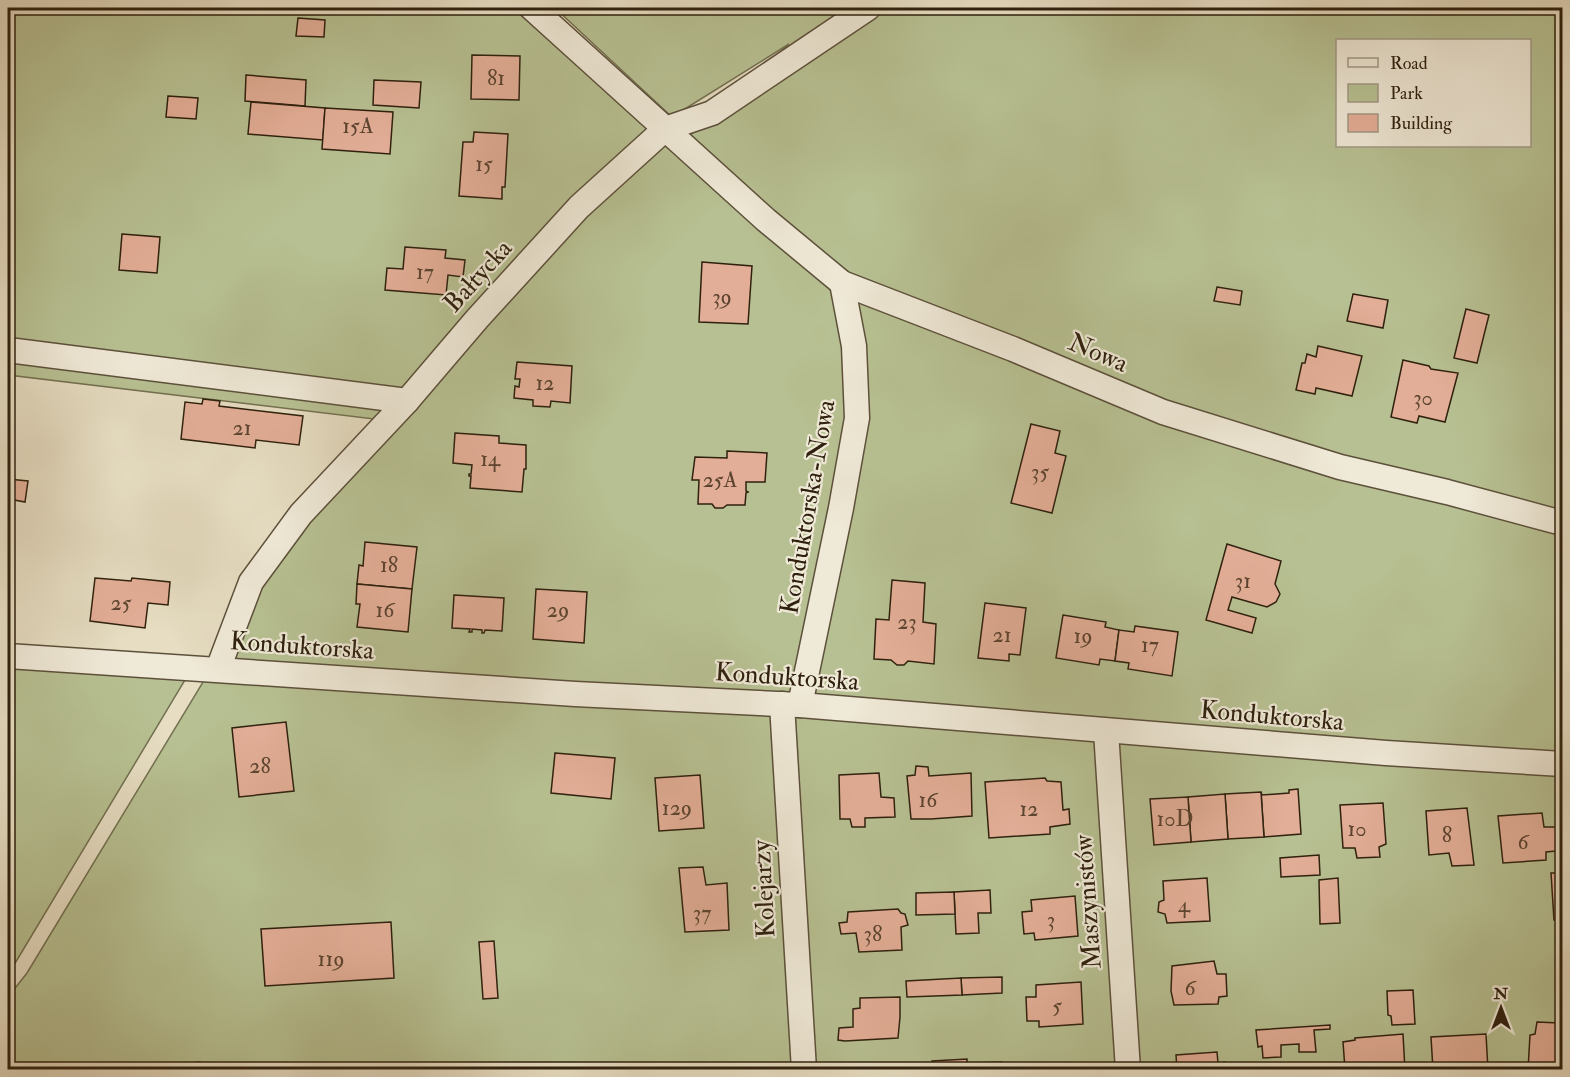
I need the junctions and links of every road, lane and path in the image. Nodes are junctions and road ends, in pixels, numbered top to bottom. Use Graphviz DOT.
graph roads {
  1 [pos="532,8"];
  2 [pos="868,8"];
  3 [pos="665,129"];
  4 [pos="842,283"];
  5 [pos="8,350"];
  6 [pos="407,401"];
  7 [pos="1563,523"];
  8 [pos="8,656"];
  9 [pos="218,669"];
  10 [pos="791,705"];
  11 [pos="1106,731"];
  12 [pos="1563,764"];
  13 [pos="804,1070"];
  14 [pos="1128,1070"];
  1 -- 3 [label="street, Nowa"];
  2 -- 3 [label="street, Bałtycka"];
  3 -- 4 [label="street, Nowa"];
  3 -- 6 [label="street, Bałtycka"];
  4 -- 7 [label="street, Nowa"];
  4 -- 10 [label="street, Konduktorska-Nowa"];
  5 -- 6 [label="street"];
  6 -- 9 [label="street, Bałtycka"];
  8 -- 9 [label="street, Konduktorska"];
  9 -- 10 [label="street, Konduktorska"];
  10 -- 11 [label="street, Konduktorska"];
  10 -- 13 [label="street, Kolejarzy"];
  11 -- 12 [label="street, Konduktorska"];
  11 -- 14 [label="street, Maszynistów"];
}
